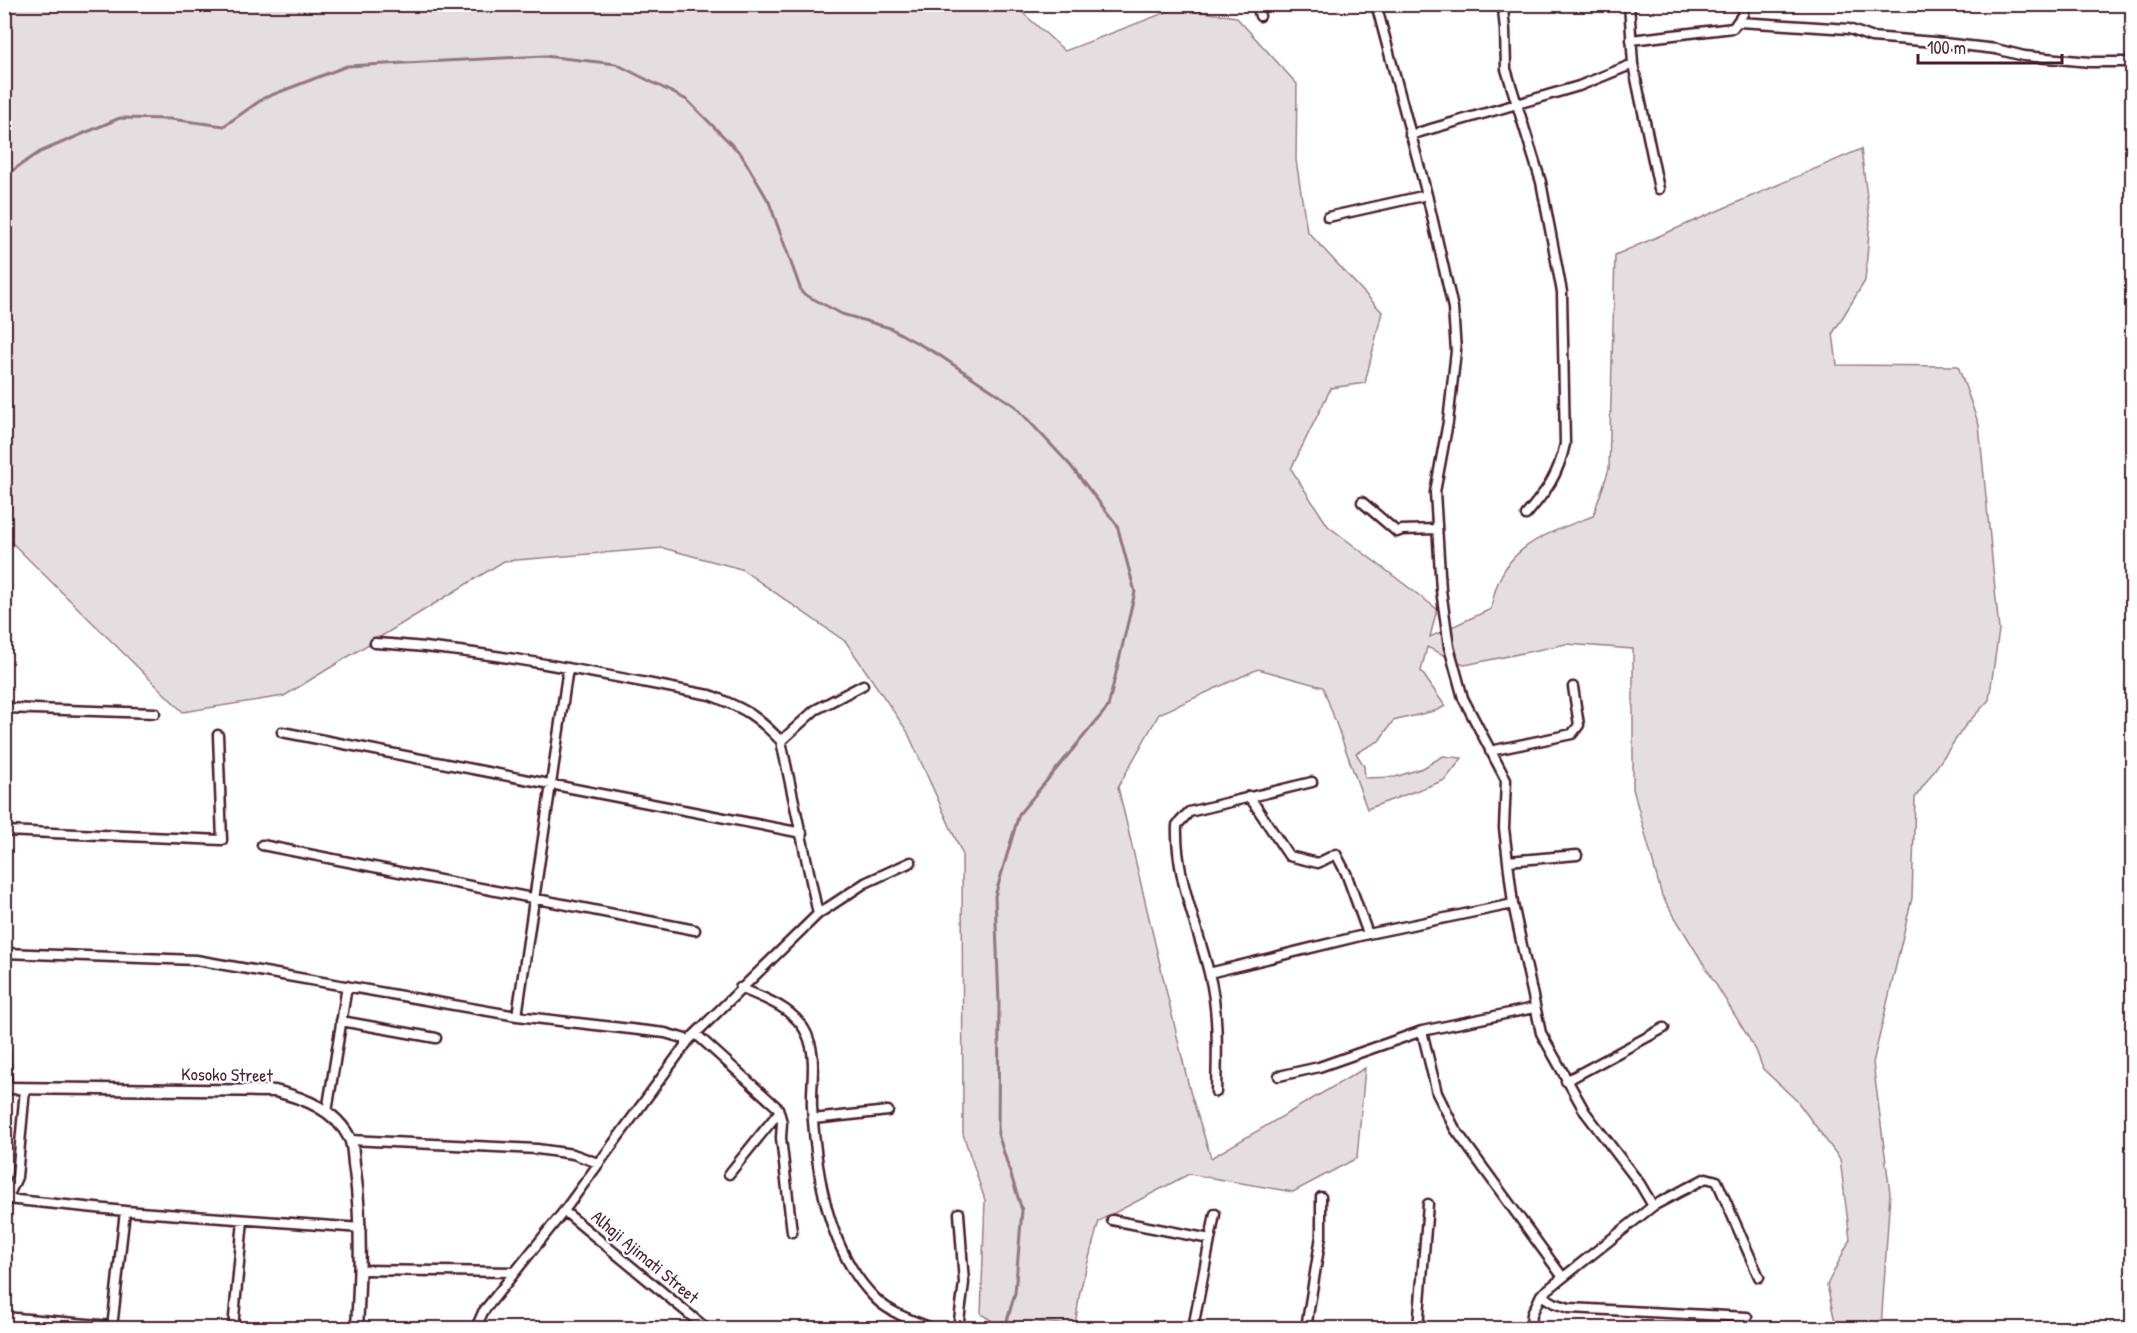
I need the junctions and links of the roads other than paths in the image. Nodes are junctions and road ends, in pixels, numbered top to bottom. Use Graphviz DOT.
graph roads {
  1 [pos="1257,4"];
  2 [pos="1376,4"];
  3 [pos="1498,4"];
  4 [pos="1629,4"];
  5 [pos="1744,4"];
  6 [pos="1260,16"];
  7 [pos="1739,22"];
  8 [pos="1631,40"];
  9 [pos="2133,62"];
  10 [pos="1634,64"];
  11 [pos="1518,103"];
  12 [pos="1410,135"];
  13 [pos="1659,189"];
  14 [pos="1427,195"];
  15 [pos="1328,218"];
  16 [pos="1362,502"];
  17 [pos="1526,515"];
  18 [pos="1437,529"];
  19 [pos="375,644"];
  20 [pos="568,668"];
  21 [pos="863,685"];
  22 [pos="1573,687"];
  23 [pos="4,708"];
  24 [pos="155,713"];
  25 [pos="282,732"];
  26 [pos="218,735"];
  27 [pos="781,741"];
  28 [pos="1490,751"];
  29 [pos="1312,782"];
  30 [pos="553,786"];
  31 [pos="1249,796"];
  32 [pos="4,831"];
  33 [pos="802,833"];
  34 [pos="261,845"];
  35 [pos="1577,855"];
  36 [pos="1508,861"];
  37 [pos="911,862"];
  38 [pos="533,900"];
  39 [pos="1513,904"];
  40 [pos="818,914"];
  41 [pos="695,930"];
  42 [pos="1368,934"];
  43 [pos="4,953"];
  44 [pos="1209,973"];
  45 [pos="347,986"];
  46 [pos="740,988"];
  47 [pos="1534,1008"];
  48 [pos="517,1016"];
  49 [pos="341,1021"];
  50 [pos="1664,1028"];
  51 [pos="1422,1031"];
  52 [pos="692,1037"];
  53 [pos="4,1038"];
  54 [pos="436,1038"];
  55 [pos="1279,1076"];
  56 [pos="1566,1081"];
  57 [pos="6,1088"];
  58 [pos="25,1089"];
  59 [pos="1216,1092"];
  60 [pos="327,1112"];
  61 [pos="779,1112"];
  62 [pos="888,1112"];
  63 [pos="813,1119"];
  64 [pos="350,1140"];
  65 [pos="598,1163"];
  66 [pos="729,1174"];
  67 [pos="1321,1197"];
  68 [pos="6,1202"];
  69 [pos="1428,1204"];
  70 [pos="1653,1206"];
  71 [pos="125,1211"];
  72 [pos="564,1211"];
  73 [pos="959,1213"];
  74 [pos="1215,1214"];
  75 [pos="243,1220"];
  76 [pos="1112,1220"];
  77 [pos="361,1228"];
  78 [pos="792,1232"];
  79 [pos="1210,1239"];
  80 [pos="360,1270"];
  81 [pos="514,1272"];
  82 [pos="1562,1276"];
  83 [pos="1759,1276"];
  84 [pos="1541,1295"];
  85 [pos="4,1317"];
  86 [pos="1747,1317"];
  87 [pos="112,1327"];
  88 [pos="232,1329"];
  89 [pos="357,1329"];
  90 [pos="476,1329"];
  91 [pos="706,1329"];
  92 [pos="932,1329"];
  93 [pos="958,1329"];
  94 [pos="1193,1329"];
  95 [pos="1306,1329"];
  96 [pos="1418,1329"];
  97 [pos="1531,1329"];
  1 -- 6 [label="street"];
  2 -- 12 [label="street"];
  3 -- 11 [label="street"];
  4 -- 8 [label="street"];
  5 -- 7 [label="street"];
  7 -- 8 [label="street"];
  7 -- 9 [label="street"];
  8 -- 10 [label="street"];
  10 -- 11 [label="street"];
  10 -- 13 [label="street"];
  11 -- 12 [label="street"];
  11 -- 17 [label="street"];
  12 -- 14 [label="street"];
  14 -- 15 [label="street"];
  14 -- 18 [label="street"];
  16 -- 18 [label="street"];
  18 -- 28 [label="street"];
  19 -- 20 [label="street"];
  20 -- 27 [label="street"];
  20 -- 30 [label="street"];
  21 -- 27 [label="street"];
  22 -- 28 [label="street"];
  23 -- 24 [label="street"];
  25 -- 30 [label="street"];
  26 -- 32 [label="street"];
  27 -- 33 [label="street"];
  28 -- 36 [label="street"];
  29 -- 31 [label="street"];
  30 -- 33 [label="street"];
  30 -- 38 [label="street"];
  31 -- 42 [label="street"];
  31 -- 44 [label="street"];
  33 -- 40 [label="street"];
  34 -- 38 [label="street"];
  35 -- 36 [label="street"];
  36 -- 39 [label="street"];
  37 -- 40 [label="street"];
  38 -- 41 [label="street"];
  38 -- 48 [label="street"];
  39 -- 42 [label="street"];
  39 -- 47 [label="street"];
  40 -- 46 [label="street"];
  42 -- 44 [label="street"];
  43 -- 45 [label="street"];
  44 -- 59 [label="street"];
  45 -- 48 [label="street"];
  45 -- 49 [label="street"];
  46 -- 52 [label="street"];
  46 -- 63 [label="street"];
  47 -- 51 [label="street"];
  47 -- 56 [label="street"];
  48 -- 52 [label="street"];
  49 -- 54 [label="street"];
  49 -- 60 [label="street"];
  50 -- 56 [label="street"];
  51 -- 55 [label="street"];
  51 -- 82 [label="street"];
  52 -- 61 [label="street"];
  52 -- 65 [label="street"];
  53 -- 57 [label="street"];
  56 -- 70 [label="street"];
  57 -- 58 [label="street, Kosoko Street"];
  58 -- 60 [label="street, Kosoko Street"];
  58 -- 68 [label="street"];
  60 -- 64 [label="street, Kosoko Street"];
  61 -- 66 [label="street"];
  61 -- 78 [label="street"];
  62 -- 63 [label="street"];
  63 -- 92 [label="street"];
  64 -- 65 [label="street"];
  64 -- 77 [label="street"];
  65 -- 72 [label="street"];
  67 -- 95 [label="street"];
  68 -- 71 [label="street"];
  69 -- 96 [label="street"];
  70 -- 82 [label="street"];
  70 -- 83 [label="street"];
  71 -- 75 [label="street"];
  71 -- 87 [label="street"];
  72 -- 81 [label="street"];
  72 -- 91 [label="street, Alhaji Ajimati Street"];
  73 -- 93 [label="street"];
  74 -- 79 [label="street"];
  75 -- 77 [label="street"];
  75 -- 88 [label="street"];
  76 -- 79 [label="street"];
  77 -- 80 [label="street"];
  79 -- 94 [label="street"];
  80 -- 81 [label="street"];
  80 -- 89 [label="street"];
  81 -- 90 [label="street"];
  82 -- 84 [label="street"];
  84 -- 86 [label="street"];
  84 -- 97 [label="street"];
  85 -- 87 [label="street"];
}
